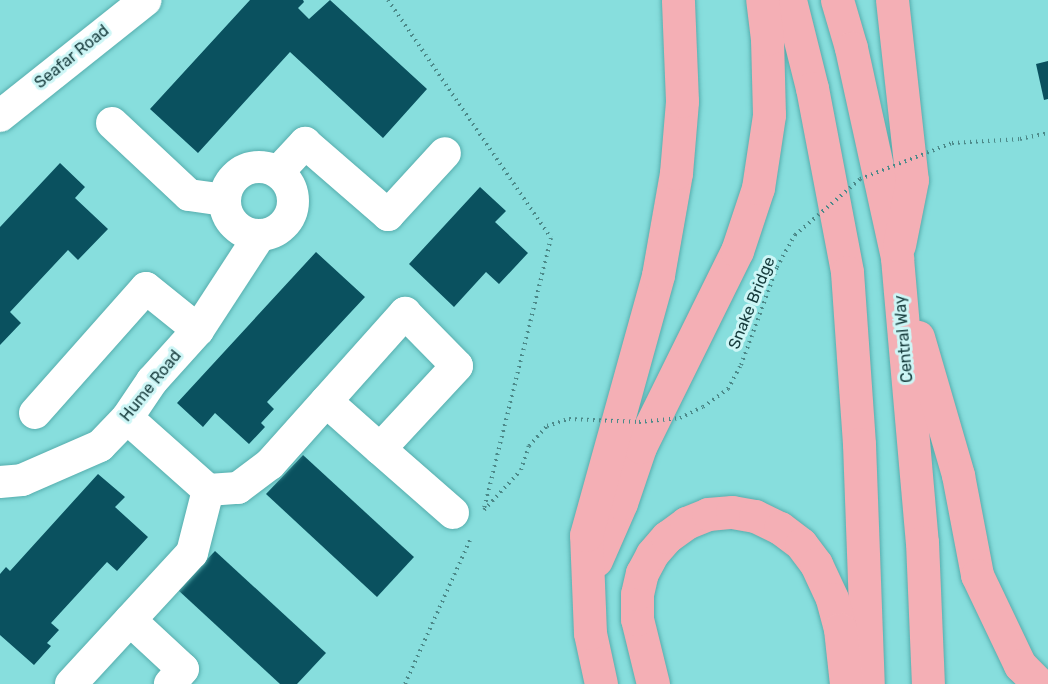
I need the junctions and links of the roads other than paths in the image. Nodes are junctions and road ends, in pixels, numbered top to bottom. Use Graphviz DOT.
graph roads {
  1 [pos="146,0"];
  2 [pos="678,0"];
  3 [pos="762,0"];
  4 [pos="790,0"];
  5 [pos="837,0"];
  6 [pos="892,0"];
  7 [pos="0,116"];
  8 [pos="112,123"];
  9 [pos="446,153"];
  10 [pos="278,172"];
  11 [pos="224,200"];
  12 [pos="260,235"];
  13 [pos="898,267"];
  14 [pos="198,330"];
  15 [pos="326,401"];
  16 [pos="35,413"];
  17 [pos="127,418"];
  18 [pos="380,449"];
  19 [pos="0,482"];
  20 [pos="208,490"];
  21 [pos="468,522"];
  22 [pos="587,581"];
  23 [pos="130,620"];
  24 [pos="857,670"];
  25 [pos="600,676"];
  26 [pos="185,679"];
  27 [pos="71,684"];
  28 [pos="653,684"];
  29 [pos="928,684"];
  30 [pos="1039,684"];
  1 -- 7 [label="street, Seafar Road"];
  2 -- 22 [label="main road"];
  3 -- 22 [label="main road"];
  4 -- 24 [label="main road"];
  5 -- 13 [label="main road, Central Way"];
  6 -- 13 [label="main road"];
  8 -- 11 [label="street"];
  9 -- 10 [label="street"];
  10 -- 11 [label="street"];
  10 -- 12 [label="street"];
  11 -- 12 [label="street"];
  12 -- 14 [label="street, Hume Road"];
  13 -- 29 [label="main road, Central Way"];
  13 -- 30 [label="main road"];
  14 -- 16 [label="street"];
  14 -- 17 [label="street, Hume Road"];
  15 -- 18 [label="street"];
  15 -- 18 [label="street"];
  15 -- 20 [label="street"];
  17 -- 19 [label="street, Hume Road"];
  17 -- 20 [label="street"];
  18 -- 21 [label="street"];
  20 -- 23 [label="street"];
  22 -- 25 [label="main road"];
  23 -- 26 [label="street"];
  23 -- 27 [label="street"];
  24 -- 28 [label="main road"];
}
